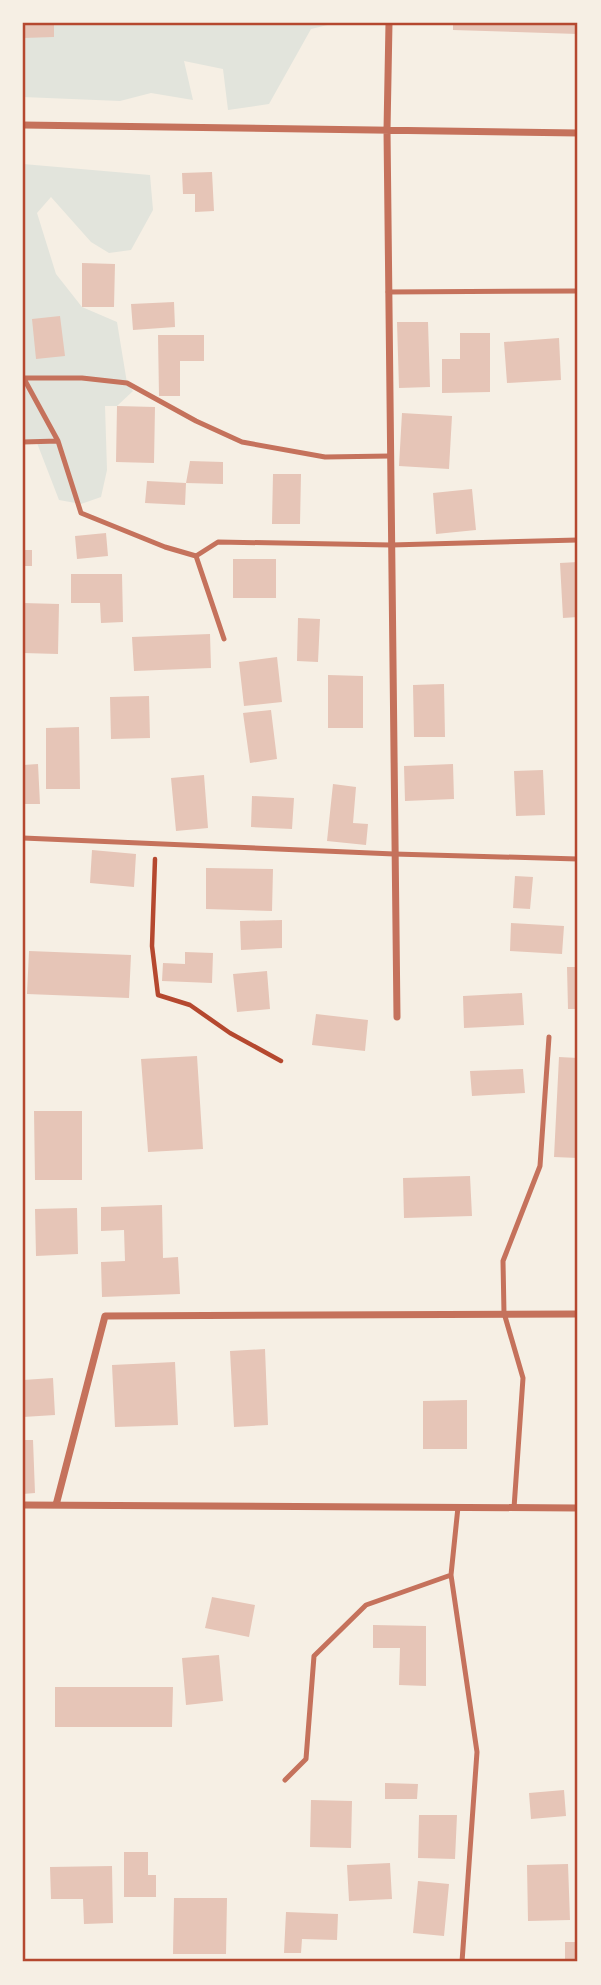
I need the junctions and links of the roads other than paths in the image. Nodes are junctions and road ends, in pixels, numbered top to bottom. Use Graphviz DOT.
graph roads {
  1 [pos="389,23"];
  2 [pos="23,125"];
  3 [pos="387,130"];
  4 [pos="578,134"];
  5 [pos="578,291"];
  6 [pos="388,292"];
  7 [pos="23,377"];
  8 [pos="58,441"];
  9 [pos="23,442"];
  10 [pos="390,456"];
  11 [pos="578,540"];
  12 [pos="391,545"];
  13 [pos="196,556"];
  14 [pos="224,639"];
  15 [pos="23,838"];
  16 [pos="394,854"];
  17 [pos="578,859"];
  18 [pos="397,1017"];
  19 [pos="549,1037"];
  20 [pos="504,1312"];
  21 [pos="578,1314"];
  22 [pos="23,1505"];
  23 [pos="57,1505"];
  24 [pos="458,1507"];
  25 [pos="514,1508"];
  26 [pos="578,1508"];
  27 [pos="451,1575"];
  28 [pos="285,1780"];
  29 [pos="462,1962"];
  1 -- 3 [label="street"];
  2 -- 3 [label="street"];
  3 -- 4 [label="street"];
  3 -- 6 [label="street"];
  5 -- 6 [label="lane"];
  6 -- 10 [label="street"];
  7 -- 8 [label="lane"];
  7 -- 10 [label="lane"];
  8 -- 9 [label="lane"];
  8 -- 13 [label="lane"];
  10 -- 12 [label="street"];
  11 -- 12 [label="lane"];
  12 -- 13 [label="lane"];
  12 -- 16 [label="street"];
  13 -- 14 [label="lane"];
  15 -- 16 [label="lane"];
  16 -- 17 [label="lane"];
  16 -- 18 [label="street"];
  19 -- 20 [label="lane"];
  20 -- 21 [label="street"];
  20 -- 23 [label="street"];
  20 -- 25 [label="lane"];
  22 -- 23 [label="street"];
  23 -- 24 [label="street"];
  24 -- 25 [label="street"];
  24 -- 27 [label="lane"];
  25 -- 26 [label="street"];
  27 -- 28 [label="lane"];
  27 -- 29 [label="lane"];
}
